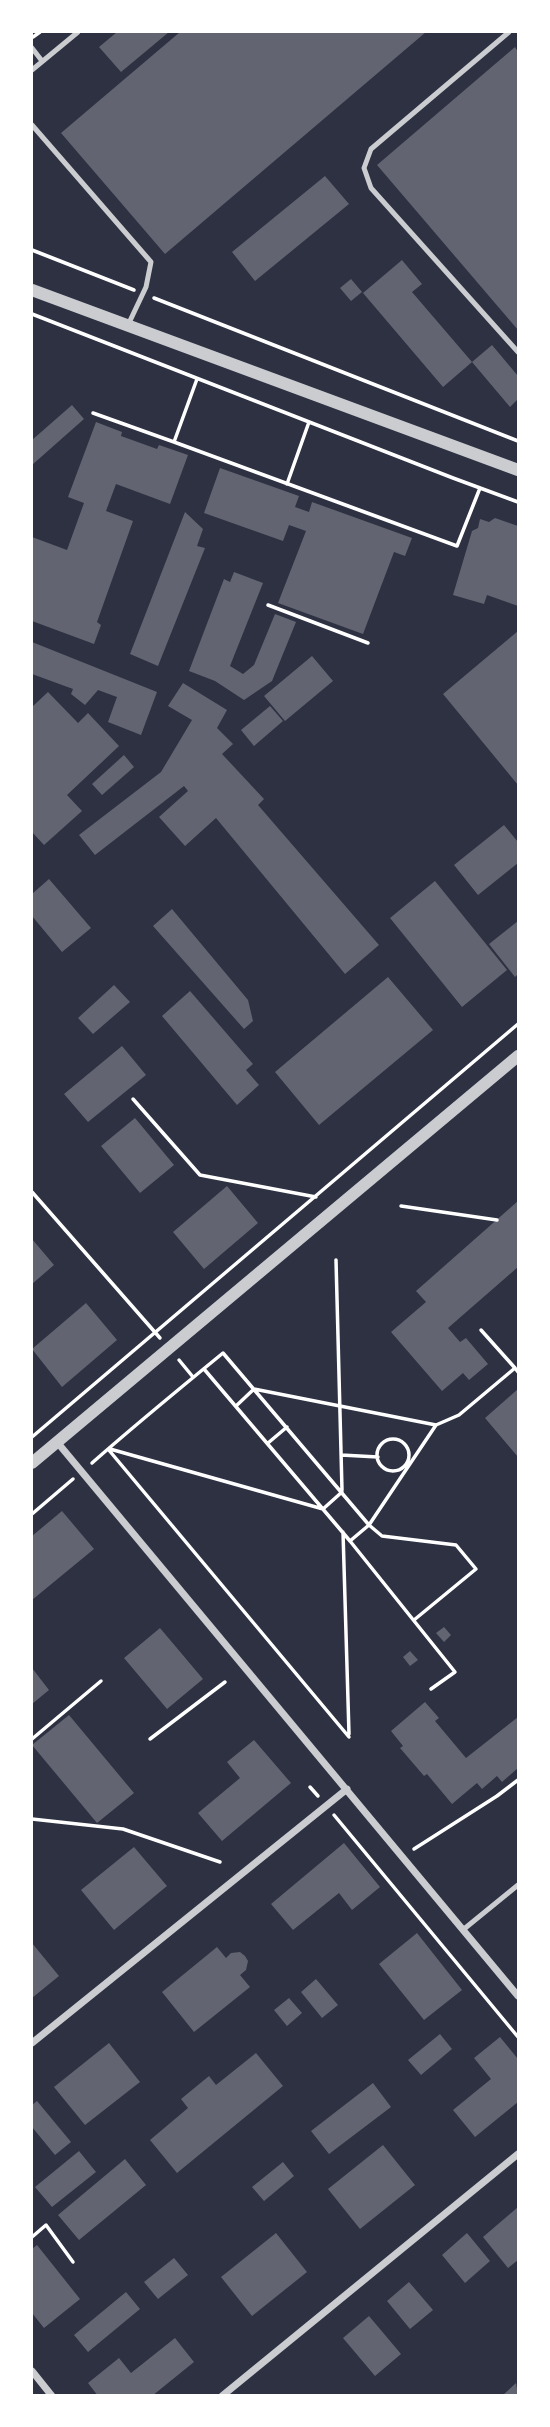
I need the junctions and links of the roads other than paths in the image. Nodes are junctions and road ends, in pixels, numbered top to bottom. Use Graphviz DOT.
graph roads {
  1 [pos="78,32"];
  2 [pos="509,32"];
  3 [pos="32,48"];
  4 [pos="42,61"];
  5 [pos="32,70"];
  6 [pos="32,125"];
  7 [pos="32,290"];
  8 [pos="127,326"];
  9 [pos="519,352"];
  10 [pos="519,470"];
  11 [pos="519,1056"];
  12 [pos="57,1442"];
  13 [pos="32,1463"];
  14 [pos="347,1789"];
  15 [pos="519,1885"];
  16 [pos="464,1929"];
  17 [pos="519,1996"];
  18 [pos="32,2043"];
  19 [pos="519,2154"];
  20 [pos="32,2371"];
  21 [pos="52,2396"];
  22 [pos="222,2396"];
  1 -- 4 [label="lane"];
  2 -- 9 [label="lane"];
  3 -- 4 [label="lane"];
  4 -- 5 [label="lane"];
  6 -- 8 [label="lane"];
  7 -- 8 [label="street"];
  8 -- 10 [label="street"];
  11 -- 12 [label="street"];
  12 -- 13 [label="street"];
  12 -- 14 [label="street"];
  14 -- 16 [label="street"];
  14 -- 18 [label="street"];
  15 -- 16 [label="lane"];
  16 -- 17 [label="street"];
  19 -- 22 [label="street"];
  20 -- 21 [label="street"];
}
